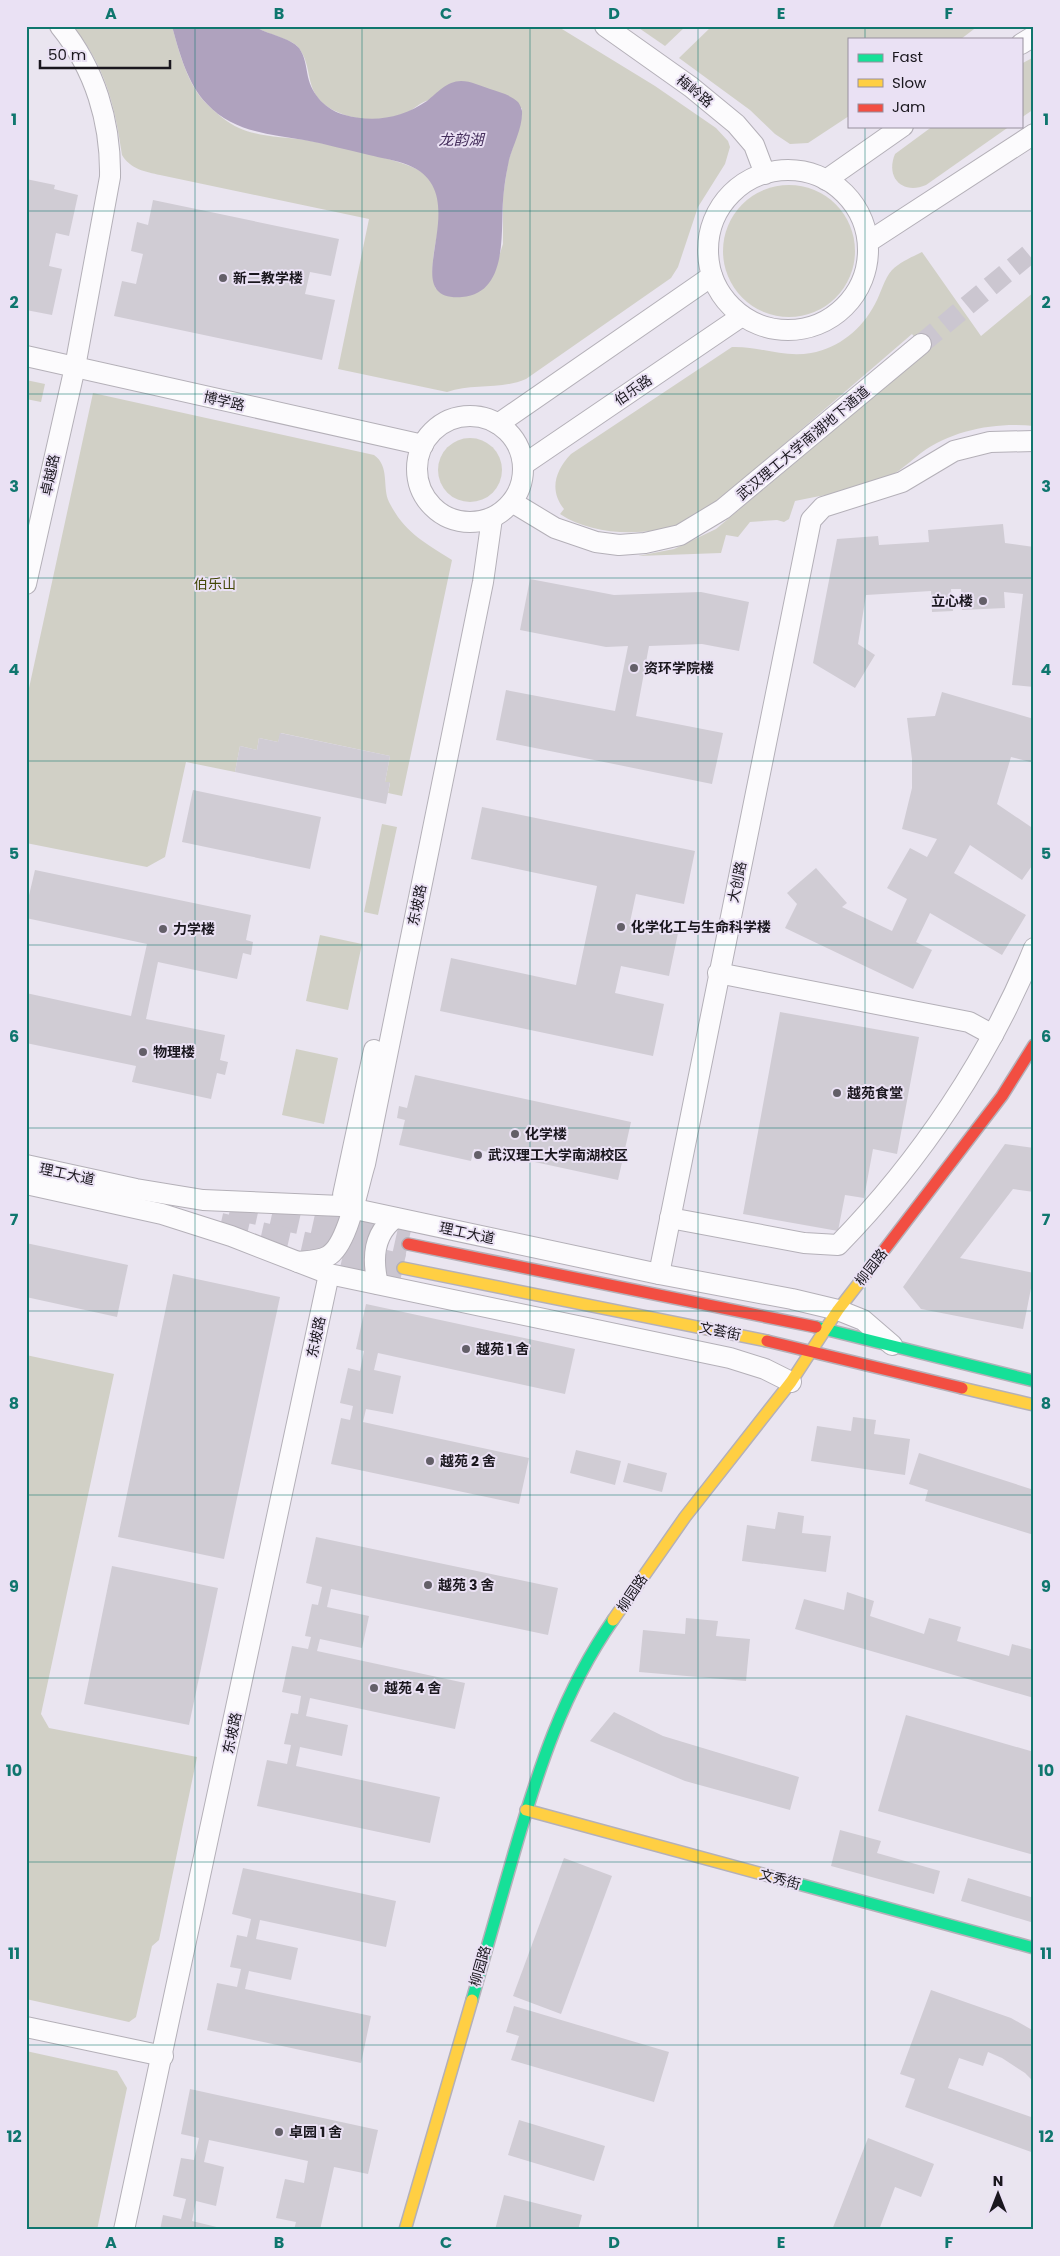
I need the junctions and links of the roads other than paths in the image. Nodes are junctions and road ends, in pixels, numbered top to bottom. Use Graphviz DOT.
graph roads {
  1 [pos="60,26"];
  2 [pos="606,26"];
  3 [pos="1034,36"];
  4 [pos="1022,43"];
  5 [pos="900,128"];
  6 [pos="1034,134"];
  7 [pos="765,174"];
  8 [pos="826,180"];
  9 [pos="868,242"];
  10 [pos="712,276"];
  11 [pos="742,316"];
  12 [pos="921,344"];
  13 [pos="26,356"];
  14 [pos="75,367"];
  15 [pos="498,424"];
  16 [pos="1034,441"];
  17 [pos="423,445"];
  18 [pos="523,465"];
  19 [pos="512,502"];
  20 [pos="486,519"];
  21 [pos="26,584"];
  22 [pos="1034,948"];
  23 [pos="718,973"];
  24 [pos="993,1035"];
  25 [pos="1034,1046"];
  26 [pos="26,1165"];
  27 [pos="26,1184"];
  28 [pos="346,1207"];
  29 [pos="395,1218"];
  30 [pos="670,1218"];
  31 [pos="408,1244"];
  32 [pos="298,1262"];
  33 [pos="404,1268"];
  34 [pos="329,1274"];
  35 [pos="659,1274"];
  36 [pos="378,1284"];
  37 [pos="838,1310"];
  38 [pos="825,1329"];
  39 [pos="894,1346"];
  40 [pos="811,1351"];
  41 [pos="1034,1381"];
  42 [pos="791,1382"];
  43 [pos="1034,1405"];
  44 [pos="526,1810"];
  45 [pos="1034,1948"];
  46 [pos="26,2027"];
  47 [pos="163,2056"];
  48 [pos="124,2230"];
  49 [pos="405,2230"];
  1 -- 14 [label="street, 卓越路"];
  2 -- 7 [label="street, 梅岭路"];
  3 -- 4 [label="street"];
  5 -- 8 [label="street"];
  6 -- 9 [label="street"];
  7 -- 8 [label="street"];
  7 -- 10 [label="street"];
  8 -- 9 [label="street"];
  9 -- 11 [label="street"];
  10 -- 11 [label="street"];
  10 -- 15 [label="street"];
  11 -- 18 [label="street, 伯乐路"];
  12 -- 19 [label="street, 武汉理工大学南湖地下通道"];
  13 -- 14 [label="street, 博学路"];
  14 -- 17 [label="street, 博学路"];
  14 -- 21 [label="street, 卓越路"];
  15 -- 17 [label="street"];
  15 -- 18 [label="street"];
  16 -- 23 [label="street, 大创路"];
  17 -- 20 [label="street"];
  18 -- 19 [label="street"];
  19 -- 20 [label="street"];
  20 -- 28 [label="street, 东坡路"];
  22 -- 24 [label="street"];
  23 -- 24 [label="street"];
  23 -- 30 [label="street, 大创路"];
  24 -- 30 [label="street"];
  25 -- 37 [label="street, 柳园路"];
  26 -- 28 [label="street, 理工大道"];
  27 -- 32 [label="street, 理工大道"];
  28 -- 29 [label="street, 理工大道"];
  28 -- 32 [label="street, 东坡路"];
  29 -- 35 [label="street, 理工大道"];
  29 -- 36 [label="street"];
  30 -- 35 [label="street, 大创路"];
  31 -- 38 [label="street, 文荟街"];
  32 -- 34 [label="street, 理工大道"];
  33 -- 40 [label="street, 文荟街"];
  34 -- 36 [label="street, 理工大道"];
  34 -- 47 [label="street, 东坡路"];
  35 -- 37 [label="street, 理工大道"];
  36 -- 42 [label="street, 理工大道"];
  37 -- 38 [label="street, 柳园路"];
  37 -- 39 [label="street, 理工大道"];
  38 -- 39 [label="street, 文荟街"];
  38 -- 40 [label="street, 柳园路"];
  39 -- 41 [label="street, 文荟街"];
  40 -- 42 [label="street, 柳园路"];
  40 -- 43 [label="street, 文荟街"];
  42 -- 44 [label="street, 柳园路"];
  44 -- 45 [label="street, 文秀街"];
  44 -- 49 [label="street, 柳园路"];
  46 -- 47 [label="street"];
  47 -- 48 [label="street, 东坡路"];
}
